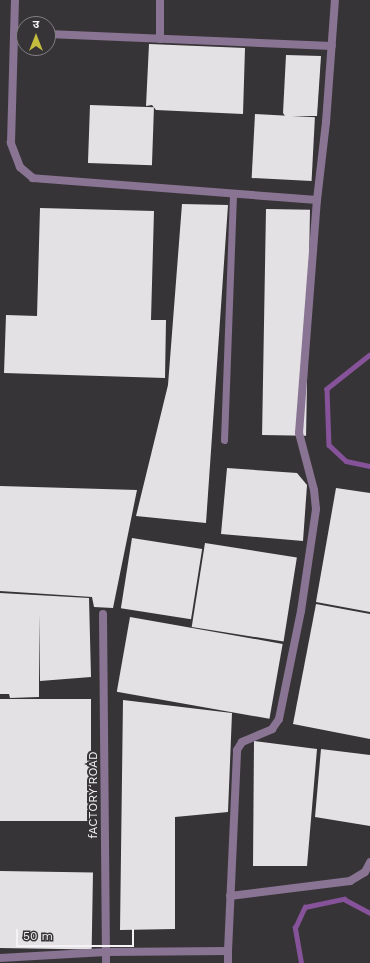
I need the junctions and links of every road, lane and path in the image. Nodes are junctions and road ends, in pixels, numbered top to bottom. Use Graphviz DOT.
graph roads {
  1 [pos="15,0"];
  2 [pos="160,0"];
  3 [pos="335,0"];
  4 [pos="14,33"];
  5 [pos="56,34"];
  6 [pos="160,39"];
  7 [pos="332,46"];
  8 [pos="233,193"];
  9 [pos="317,200"];
  10 [pos="224,440"];
  11 [pos="103,614"];
  12 [pos="370,862"];
  13 [pos="230,896"];
  14 [pos="228,951"];
  15 [pos="106,952"];
  16 [pos="0,958"];
  17 [pos="106,963"];
  18 [pos="228,963"];
  1 -- 4 [label="street"];
  2 -- 6 [label="street"];
  3 -- 7 [label="street"];
  4 -- 8 [label="street"];
  5 -- 6 [label="street"];
  6 -- 7 [label="street"];
  7 -- 9 [label="street"];
  8 -- 9 [label="street"];
  8 -- 10 [label="lane"];
  9 -- 13 [label="street"];
  11 -- 15 [label="street, fACTORY ROAD"];
  12 -- 13 [label="street"];
  13 -- 14 [label="street"];
  14 -- 15 [label="street"];
  14 -- 18 [label="street"];
  15 -- 16 [label="street"];
  15 -- 17 [label="street, fACTORY ROAD"];
}
